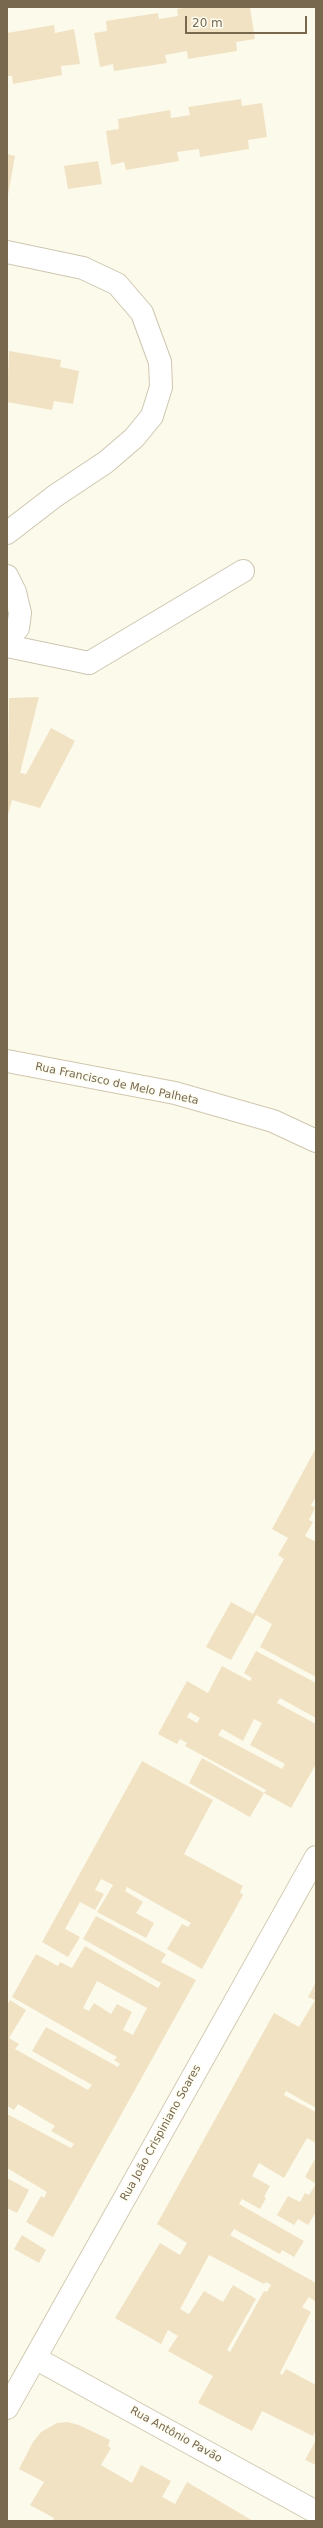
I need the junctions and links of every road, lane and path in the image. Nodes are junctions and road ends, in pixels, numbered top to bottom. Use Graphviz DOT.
graph roads {
  1 [pos="7,252"];
  2 [pos="7,533"];
  3 [pos="243,571"];
  4 [pos="7,576"];
  5 [pos="7,640"];
  6 [pos="7,646"];
  7 [pos="7,1062"];
  8 [pos="316,1141"];
  9 [pos="316,1857"];
  10 [pos="35,2358"];
  11 [pos="7,2408"];
  12 [pos="316,2512"];
  1 -- 2 [label="street"];
  3 -- 6 [label="street"];
  4 -- 5 [label="street"];
  7 -- 8 [label="street, Rua Francisco de Melo Palheta"];
  9 -- 10 [label="street, Rua João Crispiniano Soares"];
  10 -- 11 [label="street, Rua João Crispiniano Soares"];
  10 -- 12 [label="street, Rua Antônio Pavão"];
}
